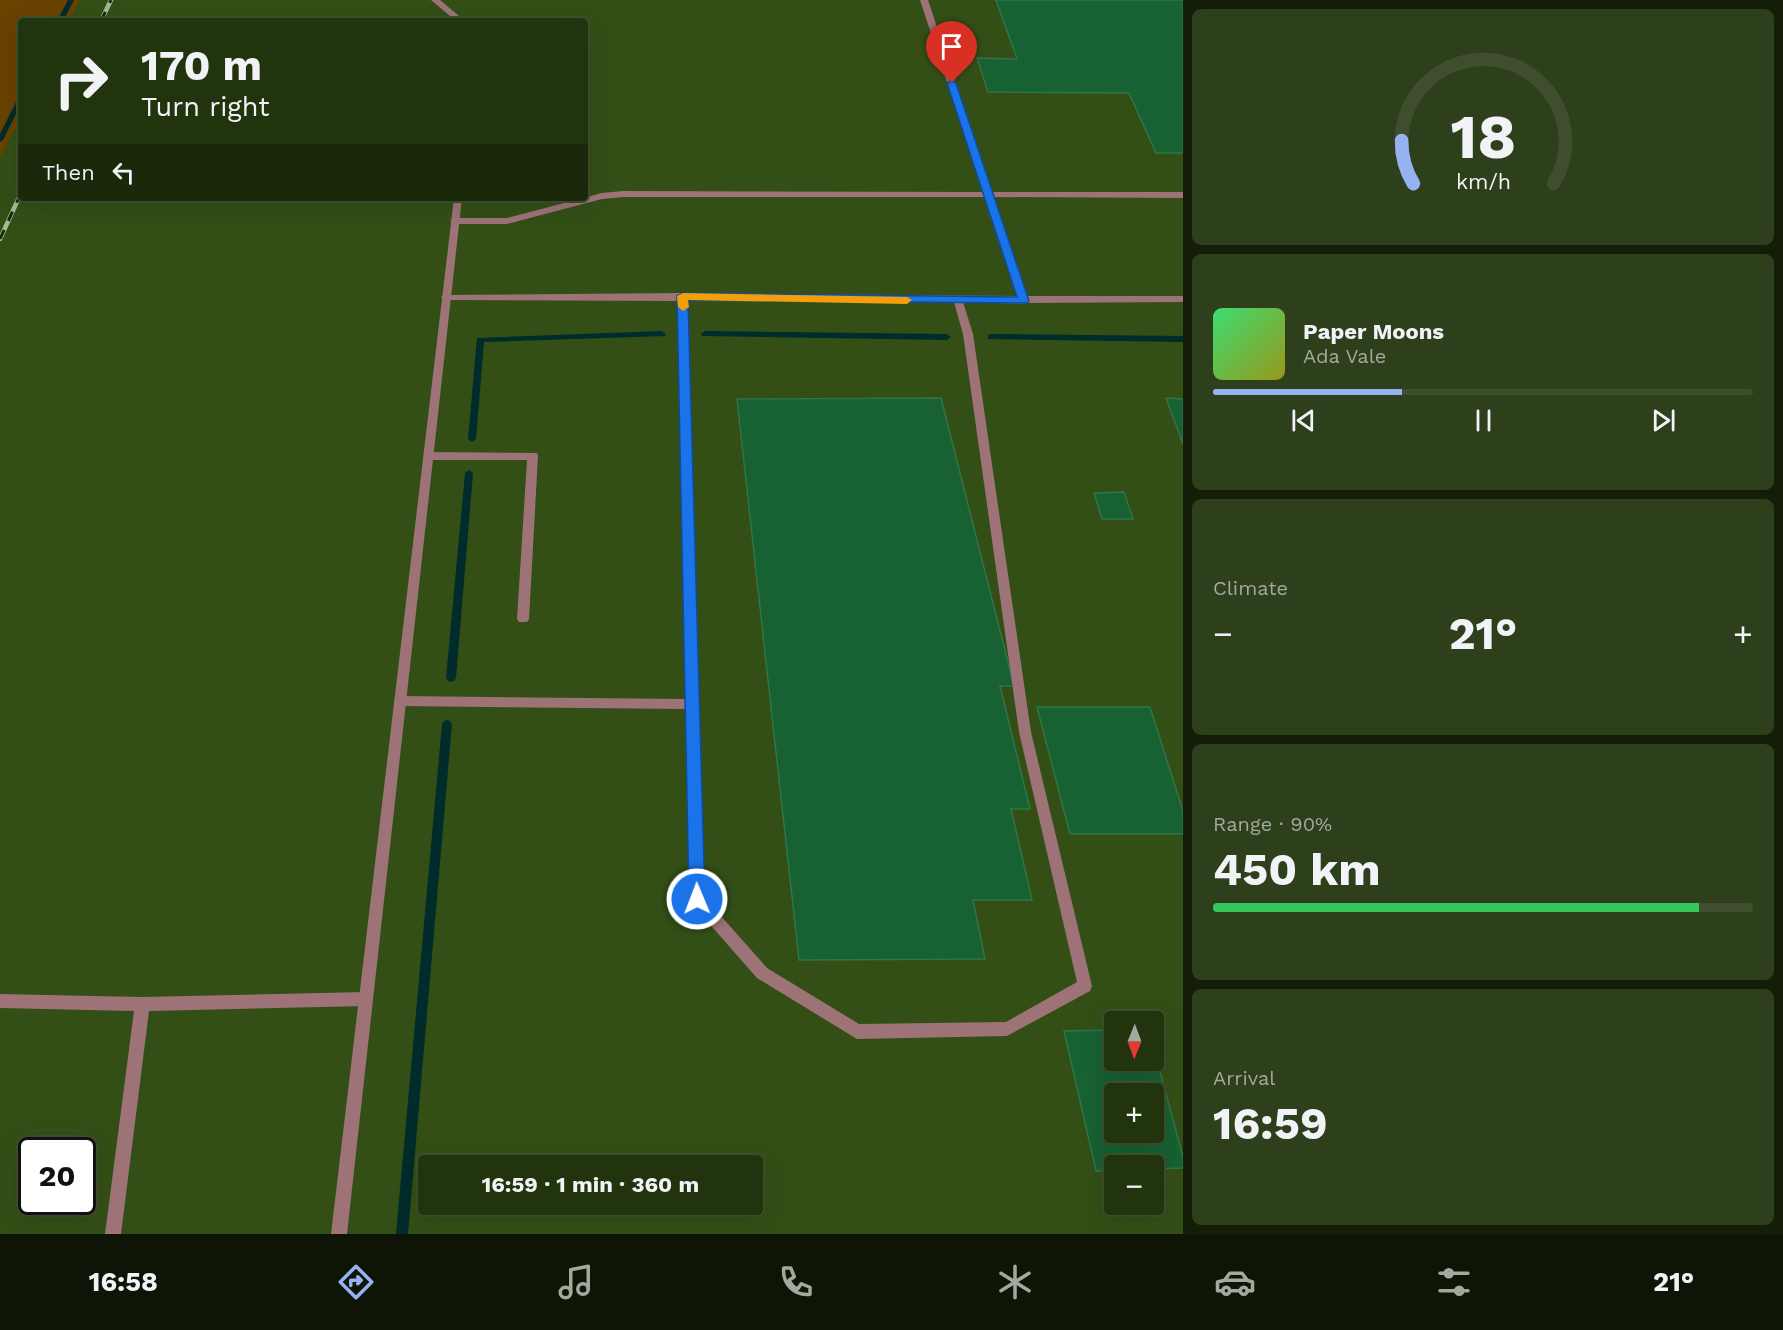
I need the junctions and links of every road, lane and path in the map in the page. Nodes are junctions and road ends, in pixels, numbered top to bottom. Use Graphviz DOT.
graph roads {
  1 [pos="435,0"];
  2 [pos="924,0"];
  3 [pos="456,18"];
  4 [pos="989,194"];
  5 [pos="1183,195"];
  6 [pos="588,200"];
  7 [pos="458,201"];
  8 [pos="583,201"];
  9 [pos="455,221"];
  10 [pos="683,296"];
  11 [pos="446,297"];
  12 [pos="1183,299"];
  13 [pos="958,301"];
  14 [pos="1023,301"];
  15 [pos="428,456"];
  16 [pos="523,619"];
  17 [pos="400,701"];
  18 [pos="692,704"];
  19 [pos="366,999"];
  20 [pos="0,1001"];
  21 [pos="142,1004"];
  22 [pos="113,1234"];
  23 [pos="339,1234"];
  1 -- 3 [label="street"];
  2 -- 4 [label="street"];
  4 -- 5 [label="street"];
  4 -- 6 [label="street"];
  4 -- 14 [label="street"];
  7 -- 9 [label="street"];
  8 -- 9 [label="street"];
  9 -- 11 [label="street"];
  10 -- 11 [label="street"];
  10 -- 13 [label="street"];
  10 -- 18 [label="street"];
  11 -- 15 [label="street"];
  12 -- 14 [label="street"];
  13 -- 14 [label="street"];
  13 -- 18 [label="street"];
  15 -- 16 [label="street"];
  15 -- 17 [label="street"];
  17 -- 18 [label="street"];
  17 -- 19 [label="street"];
  19 -- 21 [label="street"];
  19 -- 23 [label="street"];
  20 -- 21 [label="street"];
  21 -- 22 [label="street"];
}
